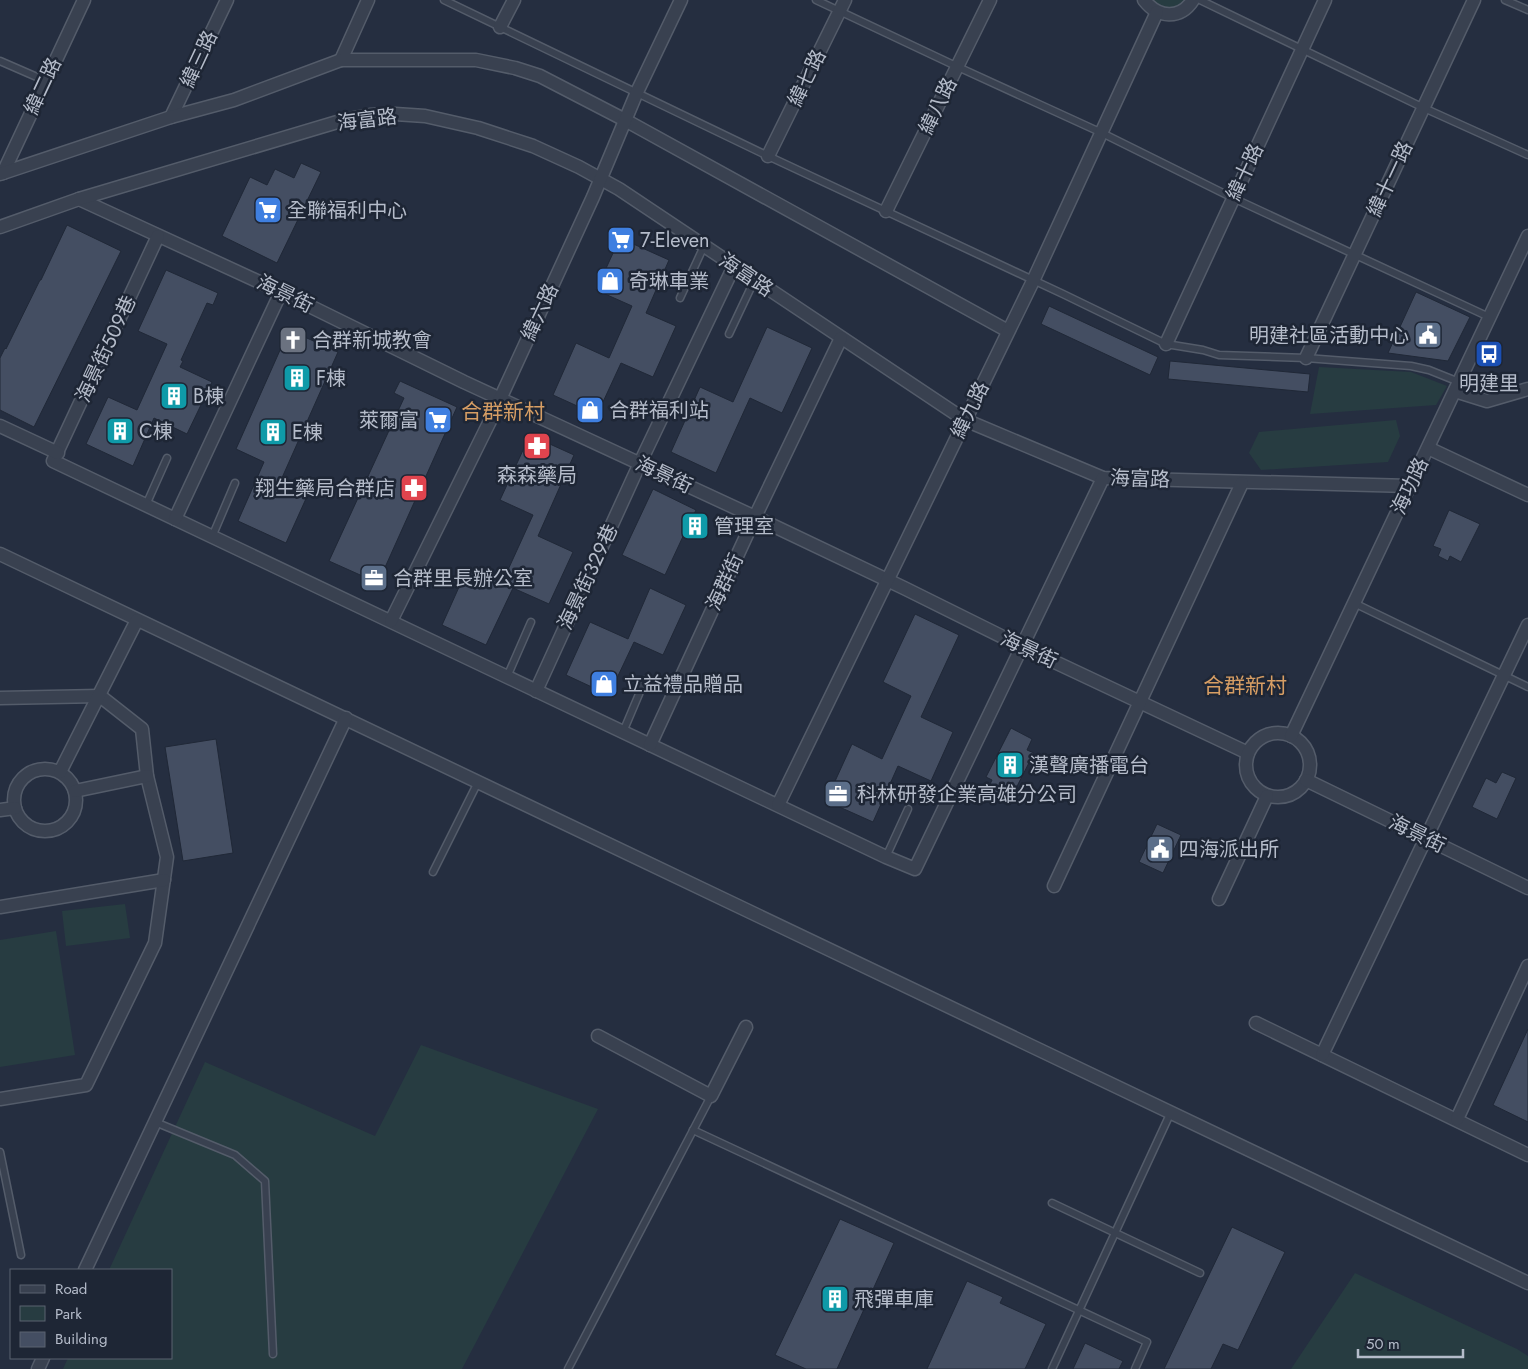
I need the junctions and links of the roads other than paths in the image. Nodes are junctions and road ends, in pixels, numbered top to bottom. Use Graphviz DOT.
graph roads {
  1 [pos="84,0"];
  2 [pos="227,0"];
  3 [pos="368,0"];
  4 [pos="444,0"];
  5 [pos="514,0"];
  6 [pos="681,0"];
  7 [pos="816,0"];
  8 [pos="990,0"];
  9 [pos="1144,0"];
  10 [pos="1193,0"];
  11 [pos="1200,0"];
  12 [pos="1325,0"];
  13 [pos="1474,0"];
  14 [pos="1505,0"];
  15 [pos="842,6"];
  16 [pos="1528,10"];
  17 [pos="1157,12"];
  18 [pos="500,27"];
  19 [pos="1302,49"];
  20 [pos="0,60"];
  21 [pos="340,60"];
  22 [pos="958,67"];
  23 [pos="46,81"];
  24 [pos="637,92"];
  25 [pos="1424,108"];
  26 [pos="171,118"];
  27 [pos="625,120"];
  28 [pos="1102,132"];
  29 [pos="1528,155"];
  30 [pos="768,156"];
  31 [pos="1,173"];
  32 [pos="601,178"];
  33 [pos="1233,198"];
  34 [pos="79,199"];
  35 [pos="886,211"];
  36 [pos="0,227"];
  37 [pos="158,236"];
  38 [pos="1528,236"];
  39 [pos="704,246"];
  40 [pos="1355,254"];
  41 [pos="734,266"];
  42 [pos="754,281"];
  43 [pos="1033,281"];
  44 [pos="282,292"];
  45 [pos="680,298"];
  46 [pos="1489,317"];
  47 [pos="1008,331"];
  48 [pos="730,334"];
  49 [pos="841,338"];
  50 [pos="1166,344"];
  51 [pos="1306,358"];
  52 [pos="1457,387"];
  53 [pos="1528,389"];
  54 [pos="500,398"];
  55 [pos="965,420"];
  56 [pos="0,426"];
  57 [pos="1428,448"];
  58 [pos="56,457"];
  59 [pos="167,458"];
  60 [pos="640,463"];
  61 [pos="1103,478"];
  62 [pos="235,483"];
  63 [pos="1242,483"];
  64 [pos="1410,486"];
  65 [pos="1528,495"];
  66 [pos="146,505"];
  67 [pos="755,517"];
  68 [pos="175,519"];
  69 [pos="212,537"];
  70 [pos="0,554"];
  71 [pos="887,580"];
  72 [pos="1354,603"];
  73 [pos="137,620"];
  74 [pos="391,621"];
  75 [pos="531,622"];
  76 [pos="1528,625"];
  77 [pos="1023,647"];
  78 [pos="1504,676"];
  79 [pos="507,677"];
  80 [pos="646,680"];
  81 [pos="1528,687"];
  82 [pos="536,691"];
  83 [pos="100,696"];
  84 [pos="0,698"];
  85 [pos="1140,702"];
  86 [pos="346,718"];
  87 [pos="623,732"];
  88 [pos="1291,736"];
  89 [pos="650,745"];
  90 [pos="1248,752"];
  91 [pos="60,772"];
  92 [pos="147,776"];
  93 [pos="1306,780"];
  94 [pos="478,782"];
  95 [pos="75,791"];
  96 [pos="1267,796"];
  97 [pos="778,806"];
  98 [pos="15,808"];
  99 [pos="908,809"];
  100 [pos="0,810"];
  101 [pos="1426,838"];
  102 [pos="886,857"];
  103 [pos="433,872"];
  104 [pos="164,880"];
  105 [pos="1054,886"];
  106 [pos="1528,888"];
  107 [pos="1219,899"];
  108 [pos="0,907"];
  109 [pos="1528,966"];
  110 [pos="1256,1023"];
  111 [pos="746,1027"];
  112 [pos="598,1036"];
  113 [pos="1322,1055"];
  114 [pos="711,1096"];
  115 [pos="0,1099"];
  116 [pos="1171,1112"];
  117 [pos="1457,1119"];
  118 [pos="155,1122"];
  119 [pos="693,1130"];
  120 [pos="0,1152"];
  121 [pos="1528,1155"];
  122 [pos="1052,1203"];
  123 [pos="1115,1233"];
  124 [pos="21,1255"];
  125 [pos="85,1269"];
  126 [pos="1200,1273"];
  127 [pos="1528,1283"];
  128 [pos="1079,1311"];
  129 [pos="273,1354"];
  130 [pos="568,1369"];
  131 [pos="1052,1369"];
  132 [pos="1135,1369"];
  1 -- 23 [label="street, 緯二路"];
  2 -- 26 [label="street, 緯三路"];
  3 -- 21 [label="street"];
  4 -- 18 [label="lane"];
  5 -- 18 [label="street"];
  6 -- 24 [label="street, 緯六路"];
  7 -- 15 [label="lane"];
  8 -- 22 [label="street, 緯八路"];
  9 -- 17 [label="street"];
  10 -- 17 [label="street"];
  11 -- 19 [label="lane"];
  12 -- 19 [label="street, 緯十路"];
  13 -- 25 [label="street, 緯十一路"];
  14 -- 16 [label="lane"];
  15 -- 22 [label="lane"];
  15 -- 30 [label="street, 緯七路"];
  17 -- 28 [label="street, 緯九路"];
  18 -- 24 [label="lane"];
  19 -- 25 [label="lane"];
  19 -- 33 [label="street, 緯十路"];
  20 -- 23 [label="lane"];
  21 -- 26 [label="street"];
  21 -- 27 [label="street"];
  22 -- 28 [label="lane"];
  22 -- 35 [label="street, 緯八路"];
  23 -- 31 [label="street, 緯二路"];
  24 -- 27 [label="street, 緯六路"];
  24 -- 30 [label="lane"];
  25 -- 29 [label="lane"];
  25 -- 40 [label="street, 緯十一路"];
  26 -- 31 [label="street"];
  27 -- 32 [label="street, 緯六路"];
  27 -- 47 [label="street"];
  28 -- 33 [label="lane"];
  28 -- 43 [label="street, 緯九路"];
  30 -- 35 [label="lane"];
  32 -- 34 [label="street, 海富路"];
  32 -- 39 [label="street, 海富路"];
  32 -- 54 [label="street, 緯六路"];
  33 -- 40 [label="lane"];
  33 -- 50 [label="street, 緯十路"];
  34 -- 36 [label="street, 海富路"];
  34 -- 37 [label="street, 海景街"];
  35 -- 43 [label="lane"];
  37 -- 44 [label="street, 海景街"];
  37 -- 58 [label="street, 海景街509巷"];
  38 -- 46 [label="street, 海功路"];
  39 -- 41 [label="street, 海富路"];
  39 -- 45 [label="lane"];
  40 -- 46 [label="lane"];
  40 -- 51 [label="street, 緯十一路"];
  41 -- 42 [label="street, 海富路"];
  41 -- 60 [label="street, 海景街329巷"];
  42 -- 48 [label="lane"];
  42 -- 49 [label="street, 海富路"];
  43 -- 47 [label="street, 緯九路"];
  43 -- 50 [label="lane"];
  44 -- 54 [label="street, 海景街"];
  44 -- 68 [label="street"];
  46 -- 52 [label="street, 海功路"];
  47 -- 55 [label="street, 緯九路"];
  49 -- 55 [label="street, 海富路"];
  49 -- 67 [label="street, 海群街"];
  50 -- 51 [label="lane"];
  51 -- 52 [label="lane"];
  52 -- 53 [label="street"];
  52 -- 57 [label="street, 海功路"];
  54 -- 60 [label="street, 海景街"];
  54 -- 74 [label="street, 緯六路"];
  55 -- 61 [label="street, 海富路"];
  55 -- 71 [label="street, 緯九路"];
  56 -- 58 [label="street"];
  57 -- 64 [label="street, 海功路"];
  57 -- 65 [label="street"];
  58 -- 66 [label="street"];
  59 -- 66 [label="lane"];
  60 -- 67 [label="street, 海景街"];
  60 -- 82 [label="street, 海景街329巷"];
  61 -- 63 [label="street, 海富路"];
  61 -- 77 [label="street"];
  62 -- 69 [label="lane"];
  63 -- 64 [label="street, 海富路"];
  63 -- 85 [label="street"];
  64 -- 72 [label="street, 海功路"];
  66 -- 68 [label="street"];
  67 -- 71 [label="street, 海景街"];
  67 -- 89 [label="street, 海群街"];
  68 -- 69 [label="street"];
  69 -- 74 [label="street"];
  70 -- 73 [label="street"];
  71 -- 77 [label="street, 海景街"];
  71 -- 97 [label="street, 緯九路"];
  72 -- 78 [label="lane"];
  72 -- 88 [label="street, 海功路"];
  73 -- 83 [label="street"];
  73 -- 86 [label="street"];
  74 -- 79 [label="street"];
  75 -- 79 [label="lane"];
  76 -- 78 [label="street"];
  77 -- 85 [label="street, 海景街"];
  77 -- 102 [label="street"];
  78 -- 81 [label="lane"];
  78 -- 101 [label="street"];
  79 -- 82 [label="street"];
  80 -- 87 [label="lane"];
  82 -- 87 [label="street"];
  83 -- 84 [label="street"];
  83 -- 91 [label="street"];
  83 -- 92 [label="street"];
  85 -- 90 [label="street, 海景街"];
  85 -- 105 [label="street"];
  86 -- 94 [label="street"];
  86 -- 118 [label="street"];
  87 -- 89 [label="street"];
  88 -- 90 [label="street"];
  88 -- 93 [label="street"];
  89 -- 97 [label="street"];
  90 -- 96 [label="street"];
  91 -- 95 [label="street"];
  91 -- 98 [label="street"];
  92 -- 95 [label="street"];
  92 -- 104 [label="street"];
  93 -- 96 [label="street"];
  93 -- 101 [label="street, 海景街"];
  94 -- 103 [label="lane"];
  94 -- 116 [label="street"];
  95 -- 98 [label="street"];
  96 -- 107 [label="street"];
  97 -- 102 [label="street"];
  98 -- 100 [label="street"];
  99 -- 102 [label="lane"];
  101 -- 106 [label="street, 海景街"];
  101 -- 113 [label="street"];
  104 -- 108 [label="street"];
  104 -- 115 [label="street"];
  109 -- 117 [label="street"];
  110 -- 113 [label="street"];
  111 -- 114 [label="street"];
  112 -- 114 [label="street"];
  113 -- 117 [label="street"];
  114 -- 119 [label="lane"];
  116 -- 123 [label="lane"];
  116 -- 127 [label="street"];
  117 -- 121 [label="street"];
  118 -- 125 [label="street"];
  118 -- 129 [label="lane"];
  119 -- 128 [label="lane"];
  119 -- 130 [label="lane"];
  120 -- 124 [label="lane"];
  122 -- 123 [label="lane"];
  123 -- 126 [label="lane"];
  123 -- 128 [label="lane"];
  128 -- 131 [label="lane"];
  128 -- 132 [label="lane"];
}
